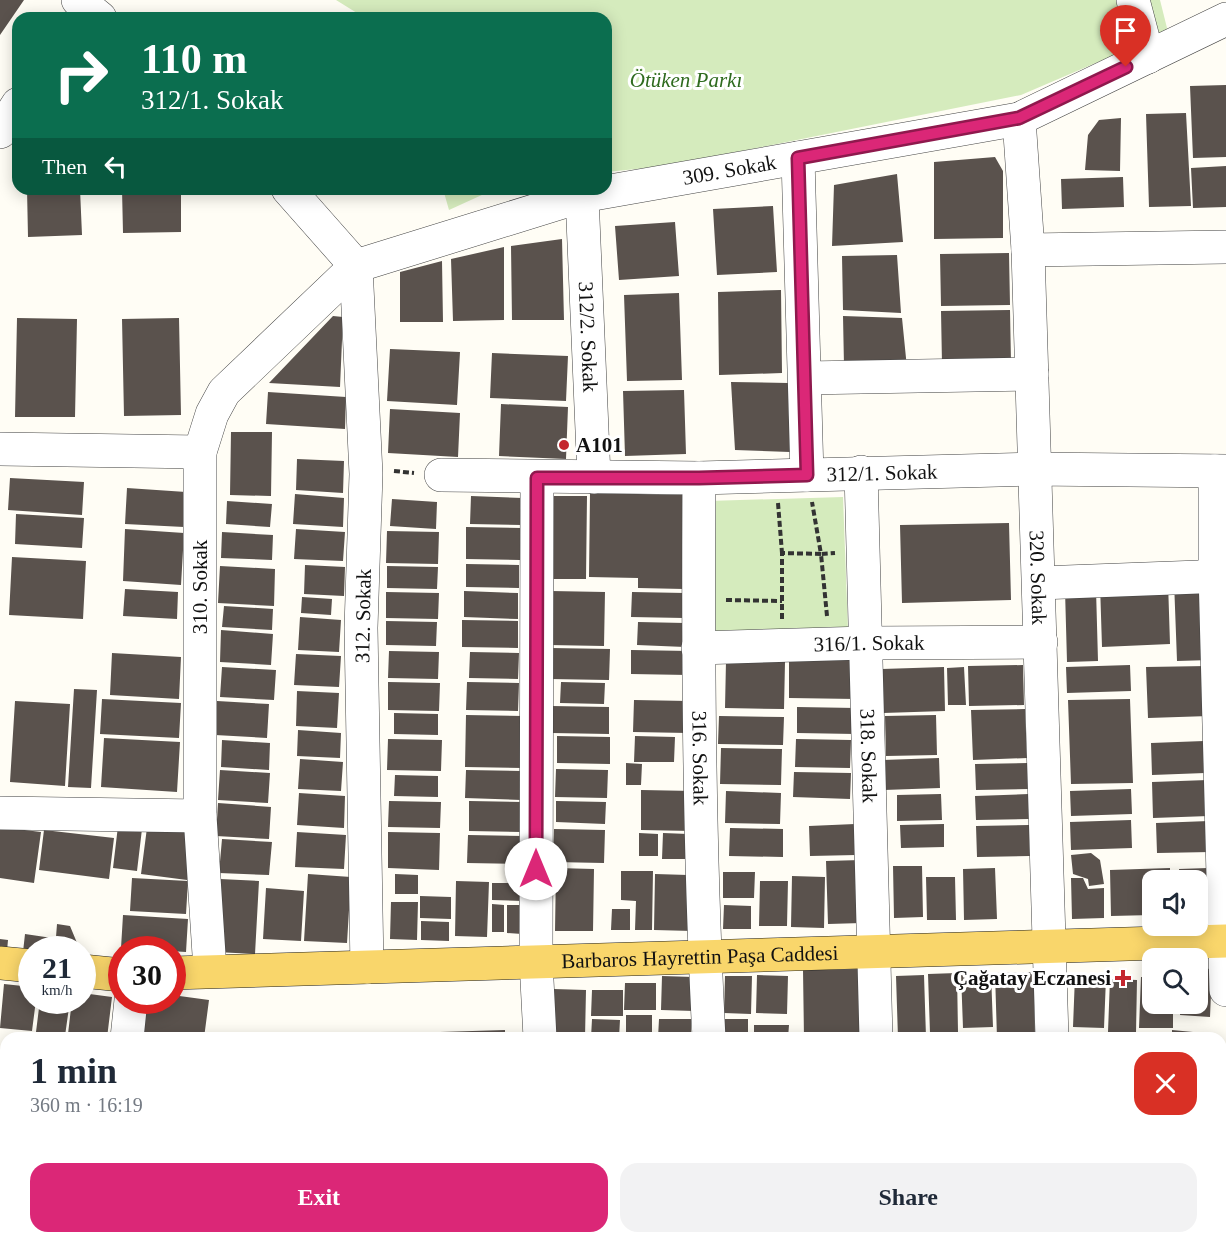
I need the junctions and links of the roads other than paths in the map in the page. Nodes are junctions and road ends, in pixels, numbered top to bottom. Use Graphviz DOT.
graph roads {
  1 [pos="1133,0"];
  2 [pos="1226,19"];
  3 [pos="1148,57"];
  4 [pos="12,113"];
  5 [pos="1019,118"];
  6 [pos="0,132"];
  7 [pos="798,158"];
  8 [pos="612,191"];
  9 [pos="293,195"];
  10 [pos="588,195"];
  11 [pos="582,196"];
  12 [pos="1226,247"];
  13 [pos="1028,250"];
  14 [pos="356,266"];
  15 [pos="1032,374"];
  16 [pos="805,378"];
  17 [pos="0,449"];
  18 [pos="200,452"];
  19 [pos="1033,470"];
  20 [pos="1221,471"];
  21 [pos="861,472"];
  22 [pos="441,475"];
  23 [pos="791,475"];
  24 [pos="594,477"];
  25 [pos="537,478"];
  26 [pos="699,478"];
  27 [pos="1220,576"];
  28 [pos="1039,583"];
  29 [pos="1041,642"];
  30 [pos="864,643"];
  31 [pos="698,648"];
  32 [pos="0,813"];
  33 [pos="200,816"];
  34 [pos="1225,941"];
  35 [pos="1048,946"];
  36 [pos="873,953"];
  37 [pos="704,959"];
  38 [pos="536,961"];
  39 [pos="0,963"];
  40 [pos="18,965"];
  41 [pos="367,967"];
  42 [pos="210,970"];
  43 [pos="186,972"];
  44 [pos="1226,990"];
  45 [pos="130,1014"];
  46 [pos="128,1032"];
  47 [pos="540,1032"];
  48 [pos="709,1032"];
  49 [pos="876,1032"];
  50 [pos="1052,1032"];
  1 -- 3 [label="street"];
  2 -- 3 [label="street, 309. Sokak"];
  3 -- 5 [label="street, 309. Sokak"];
  4 -- 6 [label="street"];
  5 -- 7 [label="street, 309. Sokak"];
  5 -- 13 [label="street, 320. Sokak"];
  7 -- 8 [label="street, 309. Sokak"];
  7 -- 16 [label="street"];
  9 -- 14 [label="street"];
  10 -- 11 [label="street, 309. Sokak"];
  11 -- 14 [label="street, 309. Sokak"];
  11 -- 24 [label="street, 312/2. Sokak"];
  12 -- 13 [label="street"];
  13 -- 15 [label="street, 320. Sokak"];
  14 -- 18 [label="street, 310. Sokak"];
  14 -- 41 [label="street, 312. Sokak"];
  15 -- 16 [label="street"];
  15 -- 19 [label="street, 320. Sokak"];
  16 -- 23 [label="street"];
  17 -- 18 [label="street"];
  18 -- 33 [label="street, 310. Sokak"];
  19 -- 20 [label="street, 312/1. Sokak"];
  19 -- 21 [label="street, 312/1. Sokak"];
  19 -- 28 [label="street, 320. Sokak"];
  20 -- 27 [label="street"];
  21 -- 23 [label="street, 312/1. Sokak"];
  21 -- 30 [label="street, 318. Sokak"];
  22 -- 25 [label="street, 312/1. Sokak"];
  23 -- 26 [label="street, 312/1. Sokak"];
  24 -- 25 [label="street, 312/1. Sokak"];
  24 -- 26 [label="street, 312/1. Sokak"];
  25 -- 38 [label="street"];
  26 -- 31 [label="street, 316. Sokak"];
  27 -- 28 [label="street"];
  27 -- 34 [label="street"];
  28 -- 29 [label="street, 320. Sokak"];
  29 -- 30 [label="street, 316/1. Sokak"];
  29 -- 35 [label="street, 320. Sokak"];
  30 -- 31 [label="street, 316/1. Sokak"];
  30 -- 36 [label="street, 318. Sokak"];
  31 -- 37 [label="street, 316. Sokak"];
  32 -- 33 [label="street"];
  33 -- 42 [label="street, 310. Sokak"];
  34 -- 35 [label="main road, Barbaros Hayrettin Paşa Caddesi"];
  34 -- 44 [label="street"];
  35 -- 36 [label="main road, Barbaros Hayrettin Paşa Caddesi"];
  35 -- 50 [label="street, 320. Sokak"];
  36 -- 37 [label="main road, Barbaros Hayrettin Paşa Caddesi"];
  36 -- 49 [label="street, 318. Sokak"];
  37 -- 38 [label="main road, Barbaros Hayrettin Paşa Caddesi"];
  37 -- 48 [label="street, 316. Sokak"];
  38 -- 41 [label="main road, Barbaros Hayrettin Paşa Caddesi"];
  38 -- 47 [label="street"];
  39 -- 40 [label="main road"];
  41 -- 42 [label="main road, Barbaros Hayrettin Paşa Caddesi"];
  42 -- 43 [label="main road, Barbaros Hayrettin Paşa Caddesi"];
  45 -- 46 [label="street"];
}
